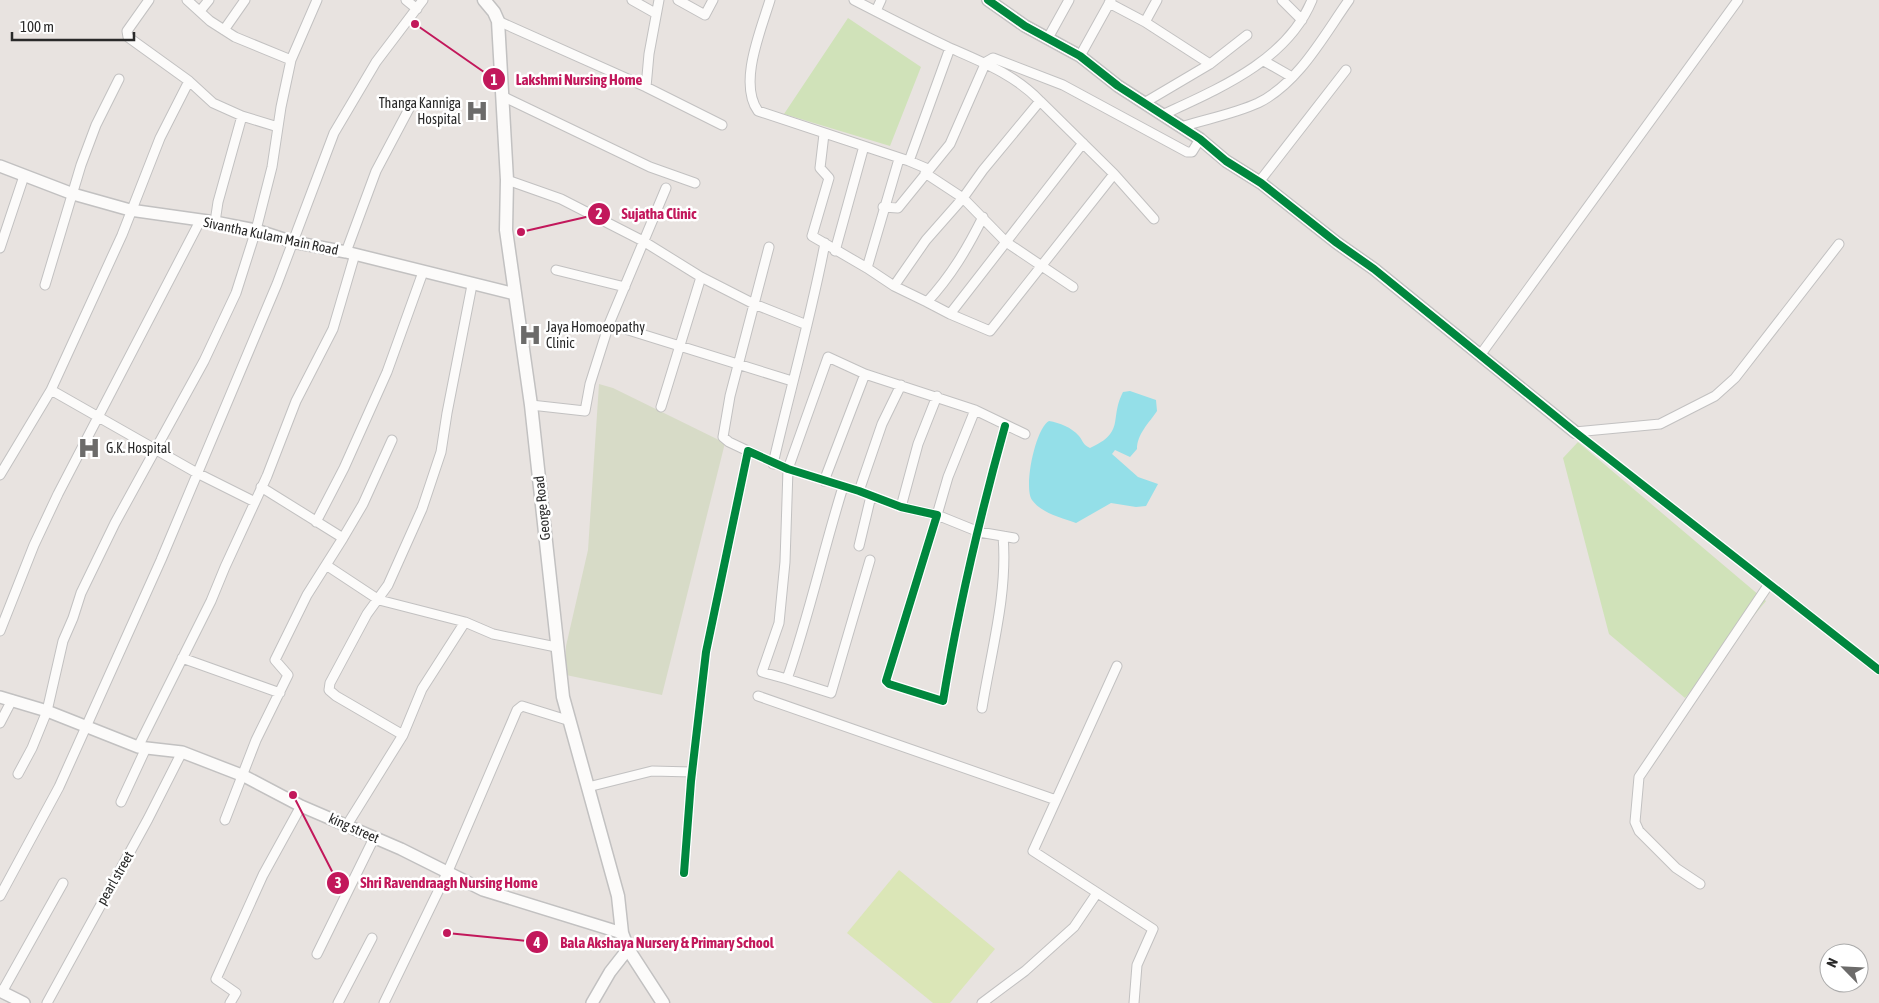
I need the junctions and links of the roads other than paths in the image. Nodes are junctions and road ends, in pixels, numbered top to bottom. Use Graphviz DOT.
graph roads {
  1 [pos="149,0"];
  2 [pos="187,0"];
  3 [pos="209,0"];
  4 [pos="245,0"];
  5 [pos="317,0"];
  6 [pos="406,0"];
  7 [pos="423,0"];
  8 [pos="484,0"];
  9 [pos="632,0"];
  10 [pos="659,0"];
  11 [pos="678,0"];
  12 [pos="713,0"];
  13 [pos="770,0"];
  14 [pos="854,0"];
  15 [pos="881,0"];
  16 [pos="988,0"];
  17 [pos="1069,0"];
  18 [pos="1157,0"];
  19 [pos="1282,0"];
  20 [pos="1312,0"];
  21 [pos="1349,0"];
  22 [pos="1738,0"];
  23 [pos="1110,2"];
  24 [pos="999,4"];
  25 [pos="417,9"];
  26 [pos="200,11"];
  27 [pos="876,11"];
  28 [pos="655,13"];
  29 [pos="1302,20"];
  30 [pos="498,21"];
  31 [pos="1145,22"];
  32 [pos="224,30"];
  33 [pos="1246,35"];
  34 [pos="1048,38"];
  35 [pos="950,48"];
  36 [pos="1080,56"];
  37 [pos="291,60"];
  38 [pos="1264,61"];
  39 [pos="986,62"];
  40 [pos="1210,64"];
  41 [pos="1346,70"];
  42 [pos="1292,77"];
  43 [pos="118,79"];
  44 [pos="189,81"];
  45 [pos="646,87"];
  46 [pos="502,96"];
  47 [pos="1040,101"];
  48 [pos="1144,103"];
  49 [pos="410,105"];
  50 [pos="1162,114"];
  51 [pos="242,116"];
  52 [pos="722,125"];
  53 [pos="1181,126"];
  54 [pos="278,127"];
  55 [pos="824,134"];
  56 [pos="1200,139"];
  57 [pos="1083,143"];
  58 [pos="864,146"];
  59 [pos="904,160"];
  60 [pos="0,166"];
  61 [pos="926,171"];
  62 [pos="1114,174"];
  63 [pos="24,176"];
  64 [pos="507,180"];
  65 [pos="1259,182"];
  66 [pos="695,183"];
  67 [pos="666,188"];
  68 [pos="73,194"];
  69 [pos="963,198"];
  70 [pos="883,207"];
  71 [pos="130,210"];
  72 [pos="983,218"];
  73 [pos="1154,219"];
  74 [pos="200,221"];
  75 [pos="215,222"];
  76 [pos="256,230"];
  77 [pos="643,241"];
  78 [pos="293,242"];
  79 [pos="1006,242"];
  80 [pos="825,243"];
  81 [pos="1838,244"];
  82 [pos="769,247"];
  83 [pos="0,248"];
  84 [pos="835,251"];
  85 [pos="351,253"];
  86 [pos="1042,265"];
  87 [pos="867,268"];
  88 [pos="556,270"];
  89 [pos="423,272"];
  90 [pos="701,278"];
  91 [pos="45,285"];
  92 [pos="472,285"];
  93 [pos="894,286"];
  94 [pos="625,287"];
  95 [pos="1073,287"];
  96 [pos="515,294"];
  97 [pos="927,302"];
  98 [pos="754,304"];
  99 [pos="950,314"];
  100 [pos="609,324"];
  101 [pos="807,325"];
  102 [pos="680,345"];
  103 [pos="1481,354"];
  104 [pos="739,363"];
  105 [pos="866,374"];
  106 [pos="792,381"];
  107 [pos="901,385"];
  108 [pos="51,390"];
  109 [pos="937,396"];
  110 [pos="531,406"];
  111 [pos="661,407"];
  112 [pos="975,410"];
  113 [pos="99,416"];
  114 [pos="1005,426"];
  115 [pos="1575,432"];
  116 [pos="1024,434"];
  117 [pos="392,440"];
  118 [pos="156,449"];
  119 [pos="748,450"];
  120 [pos="773,464"];
  121 [pos="788,470"];
  122 [pos="197,473"];
  123 [pos="0,475"];
  124 [pos="824,481"];
  125 [pos="262,487"];
  126 [pos="843,487"];
  127 [pos="859,491"];
  128 [pos="871,496"];
  129 [pos="255,502"];
  130 [pos="901,507"];
  131 [pos="937,515"];
  132 [pos="316,522"];
  133 [pos="980,532"];
  134 [pos="1003,536"];
  135 [pos="343,538"];
  136 [pos="1014,538"];
  137 [pos="859,546"];
  138 [pos="870,560"];
  139 [pos="326,565"];
  140 [pos="1769,584"];
  141 [pos="379,600"];
  142 [pos="465,622"];
  143 [pos="0,631"];
  144 [pos="556,647"];
  145 [pos="182,658"];
  146 [pos="1117,666"];
  147 [pos="1879,670"];
  148 [pos="787,679"];
  149 [pos="280,693"];
  150 [pos="758,696"];
  151 [pos="0,697"];
  152 [pos="12,700"];
  153 [pos="982,708"];
  154 [pos="47,711"];
  155 [pos="567,720"];
  156 [pos="0,723"];
  157 [pos="86,728"];
  158 [pos="403,735"];
  159 [pos="142,747"];
  160 [pos="182,752"];
  161 [pos="692,772"];
  162 [pos="18,774"];
  163 [pos="244,776"];
  164 [pos="588,788"];
  165 [pos="1056,800"];
  166 [pos="121,802"];
  167 [pos="300,806"];
  168 [pos="225,820"];
  169 [pos="347,825"];
  170 [pos="374,838"];
  171 [pos="448,871"];
  172 [pos="684,874"];
  173 [pos="63,882"];
  174 [pos="1700,884"];
  175 [pos="1097,893"];
  176 [pos="0,896"];
  177 [pos="622,933"];
  178 [pos="372,938"];
  179 [pos="628,949"];
  180 [pos="317,954"];
  181 [pos="1,991"];
  182 [pos="24,1003"];
  183 [pos="47,1003"];
  184 [pos="230,1003"];
  185 [pos="338,1003"];
  186 [pos="384,1003"];
  187 [pos="592,1003"];
  188 [pos="662,1003"];
  189 [pos="982,1003"];
  190 [pos="1134,1003"];
  1 -- 44 [label="street"];
  2 -- 26 [label="street"];
  3 -- 26 [label="street"];
  4 -- 32 [label="street"];
  5 -- 37 [label="street"];
  6 -- 25 [label="street"];
  7 -- 25 [label="street"];
  8 -- 30 [label="main road"];
  9 -- 28 [label="street"];
  10 -- 28 [label="street"];
  11 -- 12 [label="street"];
  13 -- 55 [label="street"];
  14 -- 27 [label="street"];
  15 -- 27 [label="street"];
  16 -- 24 [label="street"];
  17 -- 34 [label="street"];
  18 -- 31 [label="street"];
  19 -- 29 [label="street"];
  20 -- 29 [label="street"];
  21 -- 42 [label="street"];
  22 -- 103 [label="street"];
  23 -- 31 [label="street"];
  23 -- 36 [label="street"];
  24 -- 34 [label="street"];
  25 -- 78 [label="street"];
  26 -- 32 [label="street"];
  27 -- 35 [label="street"];
  28 -- 45 [label="street"];
  29 -- 38 [label="street"];
  30 -- 45 [label="street"];
  30 -- 46 [label="main road, George Road"];
  31 -- 40 [label="street"];
  32 -- 37 [label="street"];
  33 -- 40 [label="street"];
  34 -- 36 [label="street"];
  35 -- 39 [label="street"];
  35 -- 59 [label="street"];
  36 -- 48 [label="street"];
  37 -- 54 [label="street"];
  38 -- 42 [label="street"];
  38 -- 50 [label="street"];
  39 -- 47 [label="street"];
  39 -- 56 [label="street"];
  39 -- 61 [label="street"];
  40 -- 48 [label="street"];
  41 -- 65 [label="street"];
  42 -- 53 [label="street"];
  43 -- 68 [label="street"];
  44 -- 51 [label="street"];
  44 -- 71 [label="street"];
  45 -- 52 [label="street"];
  46 -- 64 [label="main road, George Road"];
  46 -- 66 [label="street"];
  47 -- 57 [label="street"];
  47 -- 69 [label="street"];
  48 -- 50 [label="street"];
  49 -- 85 [label="street"];
  50 -- 53 [label="street"];
  51 -- 54 [label="street"];
  51 -- 75 [label="street"];
  53 -- 56 [label="street"];
  54 -- 76 [label="street"];
  55 -- 58 [label="street"];
  55 -- 80 [label="street"];
  56 -- 65 [label="street"];
  57 -- 62 [label="street"];
  57 -- 79 [label="street"];
  58 -- 59 [label="street"];
  58 -- 84 [label="street"];
  59 -- 61 [label="street"];
  59 -- 70 [label="street"];
  60 -- 63 [label="street, Sivantha Kulam Main Road"];
  61 -- 69 [label="street"];
  61 -- 70 [label="street"];
  62 -- 73 [label="street"];
  62 -- 86 [label="street"];
  63 -- 68 [label="street, Sivantha Kulam Main Road"];
  63 -- 83 [label="street"];
  64 -- 77 [label="street"];
  64 -- 96 [label="main road, George Road"];
  65 -- 103 [label="street"];
  67 -- 77 [label="street"];
  68 -- 71 [label="street, Sivantha Kulam Main Road"];
  68 -- 91 [label="street"];
  69 -- 72 [label="street"];
  69 -- 93 [label="street"];
  70 -- 87 [label="street"];
  71 -- 74 [label="street, Sivantha Kulam Main Road"];
  71 -- 108 [label="street"];
  72 -- 79 [label="street"];
  72 -- 97 [label="street"];
  74 -- 75 [label="street, Sivantha Kulam Main Road"];
  74 -- 113 [label="street"];
  75 -- 76 [label="street, Sivantha Kulam Main Road"];
  76 -- 78 [label="street, Sivantha Kulam Main Road"];
  76 -- 118 [label="street"];
  77 -- 90 [label="street"];
  77 -- 94 [label="street"];
  78 -- 85 [label="street, Sivantha Kulam Main Road"];
  78 -- 122 [label="street"];
  79 -- 86 [label="street"];
  79 -- 99 [label="street"];
  80 -- 84 [label="street"];
  80 -- 101 [label="street"];
  81 -- 115 [label="street"];
  82 -- 98 [label="street"];
  84 -- 87 [label="street"];
  85 -- 89 [label="street, Sivantha Kulam Main Road"];
  85 -- 125 [label="street"];
  86 -- 95 [label="street"];
  86 -- 99 [label="street"];
  87 -- 93 [label="street"];
  88 -- 94 [label="street"];
  89 -- 92 [label="street, Sivantha Kulam Main Road"];
  89 -- 132 [label="street"];
  90 -- 98 [label="street"];
  90 -- 102 [label="street"];
  92 -- 96 [label="street, Sivantha Kulam Main Road"];
  92 -- 141 [label="street"];
  93 -- 97 [label="street"];
  94 -- 100 [label="street"];
  96 -- 110 [label="main road, George Road"];
  97 -- 99 [label="street"];
  98 -- 101 [label="street"];
  98 -- 104 [label="street"];
  100 -- 102 [label="street"];
  100 -- 110 [label="street"];
  101 -- 106 [label="street"];
  102 -- 104 [label="street"];
  102 -- 111 [label="street"];
  103 -- 115 [label="street"];
  104 -- 106 [label="street"];
  104 -- 119 [label="street"];
  105 -- 107 [label="street"];
  105 -- 121 [label="street"];
  105 -- 124 [label="street"];
  106 -- 120 [label="street"];
  107 -- 109 [label="street"];
  107 -- 127 [label="street"];
  108 -- 113 [label="street"];
  108 -- 123 [label="street"];
  109 -- 112 [label="street"];
  109 -- 130 [label="street"];
  110 -- 144 [label="main road, George Road"];
  112 -- 114 [label="street"];
  112 -- 131 [label="street"];
  113 -- 118 [label="street"];
  113 -- 143 [label="street"];
  114 -- 116 [label="street"];
  114 -- 133 [label="street"];
  115 -- 140 [label="street"];
  117 -- 135 [label="street"];
  118 -- 122 [label="street"];
  118 -- 154 [label="street"];
  119 -- 120 [label="street"];
  119 -- 161 [label="street"];
  120 -- 121 [label="street"];
  121 -- 124 [label="street"];
  121 -- 148 [label="street"];
  122 -- 129 [label="street"];
  122 -- 157 [label="street"];
  124 -- 126 [label="street"];
  125 -- 129 [label="street"];
  125 -- 132 [label="street"];
  126 -- 127 [label="street"];
  126 -- 148 [label="street"];
  127 -- 128 [label="street"];
  128 -- 130 [label="street"];
  128 -- 137 [label="street"];
  129 -- 145 [label="street"];
  130 -- 131 [label="street"];
  131 -- 133 [label="street"];
  131 -- 133 [label="street"];
  132 -- 135 [label="street"];
  133 -- 134 [label="street"];
  134 -- 136 [label="street"];
  134 -- 153 [label="street"];
  135 -- 139 [label="street"];
  138 -- 148 [label="street"];
  139 -- 141 [label="street"];
  139 -- 149 [label="street"];
  140 -- 147 [label="street"];
  140 -- 174 [label="street"];
  141 -- 142 [label="street"];
  141 -- 158 [label="street"];
  142 -- 144 [label="street"];
  142 -- 158 [label="street"];
  144 -- 155 [label="main road, George Road"];
  145 -- 149 [label="street"];
  145 -- 159 [label="street"];
  146 -- 165 [label="street"];
  149 -- 163 [label="street"];
  150 -- 165 [label="street"];
  151 -- 152 [label="street, king street"];
  152 -- 154 [label="street, king street"];
  152 -- 156 [label="street"];
  154 -- 157 [label="street, king street"];
  154 -- 162 [label="street"];
  155 -- 164 [label="main road, George Road"];
  155 -- 171 [label="street"];
  157 -- 159 [label="street, king street"];
  157 -- 176 [label="street"];
  158 -- 169 [label="street"];
  159 -- 160 [label="street, king street"];
  159 -- 166 [label="street"];
  160 -- 163 [label="street, king street"];
  160 -- 183 [label="street, pearl street"];
  161 -- 164 [label="street"];
  161 -- 172 [label="street"];
  163 -- 167 [label="street, king street"];
  163 -- 168 [label="street"];
  164 -- 177 [label="main road, George Road"];
  165 -- 175 [label="street"];
  167 -- 169 [label="street, king street"];
  167 -- 184 [label="street"];
  169 -- 170 [label="street, king street"];
  170 -- 171 [label="street, king street"];
  170 -- 180 [label="street"];
  171 -- 177 [label="street, king street"];
  171 -- 186 [label="street"];
  173 -- 181 [label="street"];
  175 -- 189 [label="street"];
  175 -- 190 [label="street"];
  177 -- 179 [label="main road, George Road"];
  178 -- 185 [label="street"];
  179 -- 187 [label="street"];
  179 -- 188 [label="main road, George Road"];
  181 -- 182 [label="street"];
}
